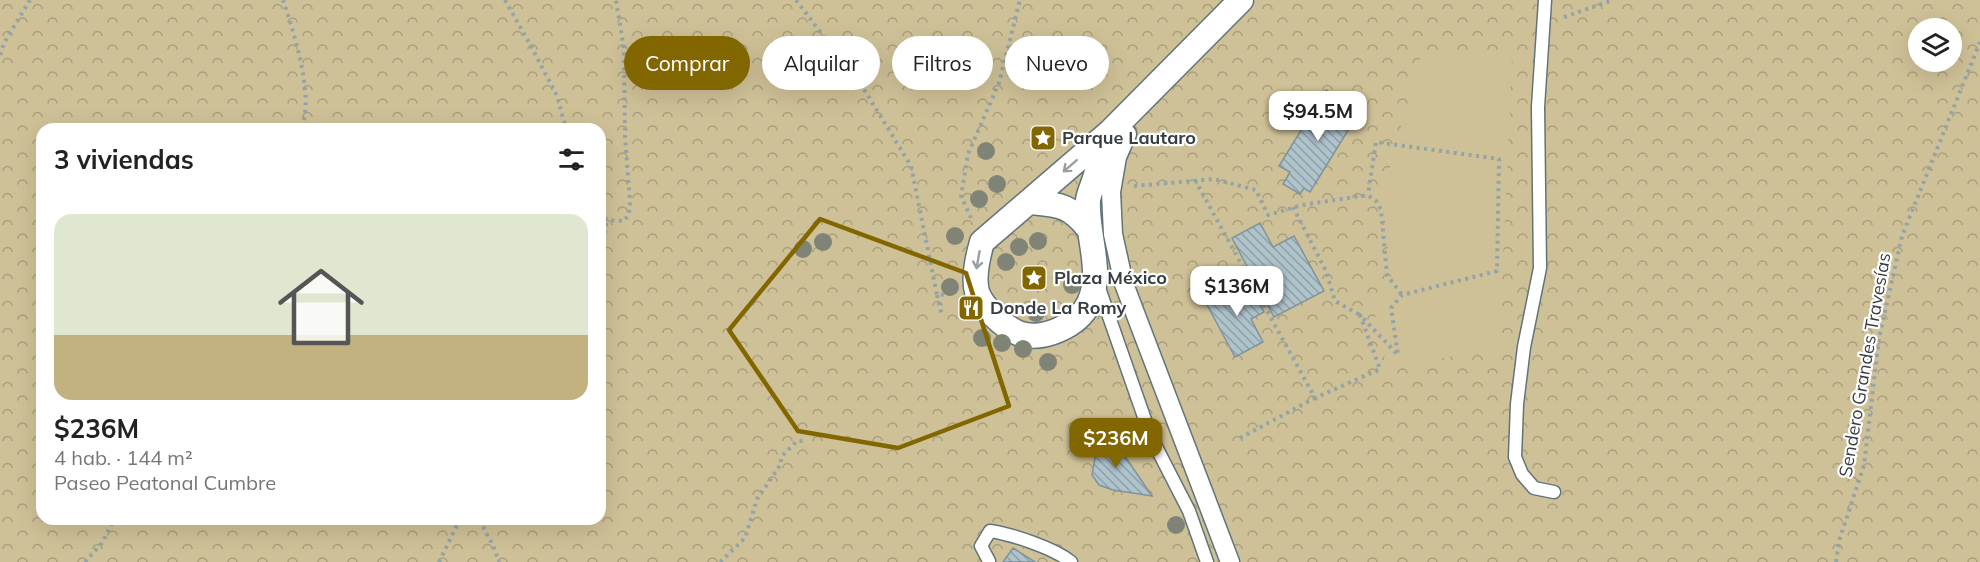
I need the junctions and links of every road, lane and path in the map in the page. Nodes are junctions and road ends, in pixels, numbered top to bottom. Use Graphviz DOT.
graph roads {
  1 [pos="30,0"];
  2 [pos="283,0"];
  3 [pos="504,0"];
  4 [pos="616,0"];
  5 [pos="796,0"];
  6 [pos="1020,0"];
  7 [pos="1241,0"];
  8 [pos="1545,0"];
  9 [pos="1613,0"];
  10 [pos="1543,23"];
  11 [pos="1980,42"];
  12 [pos="0,55"];
  13 [pos="303,123"];
  14 [pos="564,123"];
  15 [pos="1119,132"];
  16 [pos="1195,180"];
  17 [pos="1145,184"];
  18 [pos="1368,195"];
  19 [pos="1029,202"];
  20 [pos="1293,207"];
  21 [pos="607,220"];
  22 [pos="606,226"];
  23 [pos="1089,229"];
  24 [pos="982,242"];
  25 [pos="1097,280"];
  26 [pos="977,291"];
  27 [pos="937,295"];
  28 [pos="1402,295"];
  29 [pos="1360,315"];
  30 [pos="942,316"];
  31 [pos="1315,398"];
  32 [pos="1240,438"];
  33 [pos="807,441"];
  34 [pos="1554,492"];
  35 [pos="111,525"];
  36 [pos="457,525"];
  37 [pos="484,525"];
  38 [pos="989,561"];
  39 [pos="84,562"];
  40 [pos="439,562"];
  41 [pos="499,562"];
  42 [pos="720,562"];
  43 [pos="1071,562"];
  44 [pos="1208,562"];
  45 [pos="1230,562"];
  46 [pos="1836,562"];
  1 -- 12 [label="path"];
  2 -- 13 [label="path"];
  3 -- 14 [label="path"];
  4 -- 21 [label="path"];
  5 -- 27 [label="path"];
  6 -- 24 [label="path"];
  7 -- 15 [label="street"];
  8 -- 10 [label="lane"];
  9 -- 10 [label="path"];
  10 -- 34 [label="lane"];
  11 -- 46 [label="path, Sendero Grandes Travesías"];
  15 -- 19 [label="street, one-way"];
  15 -- 23 [label="street"];
  15 -- 45 [label="street"];
  16 -- 17 [label="path"];
  16 -- 20 [label="path"];
  16 -- 31 [label="path"];
  18 -- 20 [label="path"];
  18 -- 28 [label="path"];
  18 -- 28 [label="path"];
  19 -- 23 [label="street"];
  19 -- 24 [label="street"];
  20 -- 29 [label="path"];
  21 -- 22 [label="path"];
  23 -- 25 [label="street"];
  24 -- 26 [label="street, one-way"];
  25 -- 26 [label="street"];
  25 -- 44 [label="lane"];
  26 -- 27 [label="path"];
  27 -- 30 [label="path"];
  28 -- 29 [label="path"];
  29 -- 31 [label="path"];
  31 -- 32 [label="path"];
  33 -- 42 [label="path"];
  35 -- 39 [label="path"];
  36 -- 40 [label="path"];
  37 -- 41 [label="path"];
  38 -- 43 [label="lane"];
}
